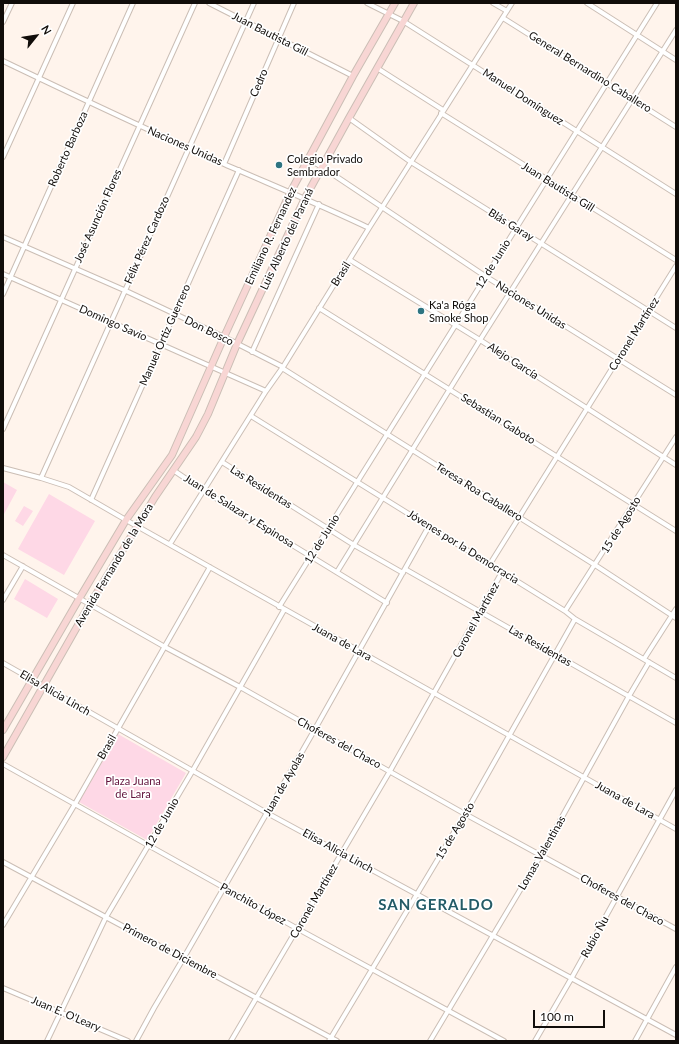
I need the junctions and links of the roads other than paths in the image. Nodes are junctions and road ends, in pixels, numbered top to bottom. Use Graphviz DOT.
graph roads {
  1 [pos="12,3"];
  2 [pos="73,3"];
  3 [pos="133,3"];
  4 [pos="195,3"];
  5 [pos="209,3"];
  6 [pos="254,3"];
  7 [pos="294,3"];
  8 [pos="367,3"];
  9 [pos="395,3"];
  10 [pos="414,3"];
  11 [pos="494,3"];
  12 [pos="512,3"];
  13 [pos="587,3"];
  14 [pos="657,3"];
  15 [pos="507,11"];
  16 [pos="389,15"];
  17 [pos="503,18"];
  18 [pos="245,21"];
  19 [pos="3,22"];
  20 [pos="403,22"];
  21 [pos="676,30"];
  22 [pos="637,35"];
  23 [pos="279,38"];
  24 [pos="663,51"];
  25 [pos="676,60"];
  26 [pos="3,61"];
  27 [pos="472,64"];
  28 [pos="377,68"];
  29 [pos="353,76"];
  30 [pos="39,78"];
  31 [pos="607,83"];
  32 [pos="632,99"];
  33 [pos="89,102"];
  34 [pos="442,112"];
  35 [pos="349,118"];
  36 [pos="139,126"];
  37 [pos="676,127"];
  38 [pos="576,131"];
  39 [pos="188,148"];
  40 [pos="602,148"];
  41 [pos="3,158"];
  42 [pos="308,159"];
  43 [pos="411,162"];
  44 [pos="224,164"];
  45 [pos="322,167"];
  46 [pos="238,170"];
  47 [pos="546,180"];
  48 [pos="290,193"];
  49 [pos="676,194"];
  50 [pos="572,195"];
  51 [pos="305,198"];
  52 [pos="319,204"];
  53 [pos="382,208"];
  54 [pos="369,228"];
  55 [pos="515,228"];
  56 [pos="3,237"];
  57 [pos="541,244"];
  58 [pos="24,246"];
  59 [pos="350,260"];
  60 [pos="676,260"];
  61 [pos="676,266"];
  62 [pos="74,269"];
  63 [pos="3,274"];
  64 [pos="485,276"];
  65 [pos="10,277"];
  66 [pos="124,290"];
  67 [pos="510,293"];
  68 [pos="3,294"];
  69 [pos="60,300"];
  70 [pos="319,308"];
  71 [pos="648,311"];
  72 [pos="174,314"];
  73 [pos="110,322"];
  74 [pos="455,325"];
  75 [pos="676,328"];
  76 [pos="224,337"];
  77 [pos="480,340"];
  78 [pos="160,344"];
  79 [pos="237,344"];
  80 [pos="252,352"];
  81 [pos="618,359"];
  82 [pos="211,367"];
  83 [pos="283,367"];
  84 [pos="224,373"];
  85 [pos="425,374"];
  86 [pos="450,389"];
  87 [pos="266,391"];
  88 [pos="676,395"];
  89 [pos="587,408"];
  90 [pos="251,416"];
  91 [pos="3,428"];
  92 [pos="387,435"];
  93 [pos="676,437"];
  94 [pos="412,451"];
  95 [pos="558,456"];
  96 [pos="664,457"];
  97 [pos="222,462"];
  98 [pos="676,465"];
  99 [pos="3,468"];
  100 [pos="173,470"];
  101 [pos="41,478"];
  102 [pos="358,483"];
  103 [pos="204,491"];
  104 [pos="383,498"];
  105 [pos="91,500"];
  106 [pos="634,505"];
  107 [pos="519,517"];
  108 [pos="126,520"];
  109 [pos="138,526"];
  110 [pos="429,526"];
  111 [pos="328,529"];
  112 [pos="676,531"];
  113 [pos="170,544"];
  114 [pos="354,545"];
  115 [pos="3,554"];
  116 [pos="311,556"];
  117 [pos="490,564"];
  118 [pos="595,565"];
  119 [pos="23,566"];
  120 [pos="210,567"];
  121 [pos="404,571"];
  122 [pos="337,572"];
  123 [pos="502,572"];
  124 [pos="79,599"];
  125 [pos="3,600"];
  126 [pos="387,603"];
  127 [pos="90,604"];
  128 [pos="279,607"];
  129 [pos="676,609"];
  130 [pos="284,610"];
  131 [pos="565,611"];
  132 [pos="480,612"];
  133 [pos="674,616"];
  134 [pos="575,619"];
  135 [pos="165,647"];
  136 [pos="359,651"];
  137 [pos="555,654"];
  138 [pos="644,659"];
  139 [pos="650,662"];
  140 [pos="3,663"];
  141 [pos="676,678"];
  142 [pos="32,680"];
  143 [pos="44,687"];
  144 [pos="240,687"];
  145 [pos="434,694"];
  146 [pos="629,696"];
  147 [pos="676,723"];
  148 [pos="117,729"];
  149 [pos="315,729"];
  150 [pos="3,730"];
  151 [pos="509,736"];
  152 [pos="3,757"];
  153 [pos="3,764"];
  154 [pos="193,770"];
  155 [pos="390,771"];
  156 [pos="585,778"];
  157 [pos="676,790"];
  158 [pos="75,804"];
  159 [pos="268,813"];
  160 [pos="465,814"];
  161 [pos="659,820"];
  162 [pos="676,829"];
  163 [pos="149,845"];
  164 [pos="342,853"];
  165 [pos="541,856"];
  166 [pos="3,862"];
  167 [pos="31,877"];
  168 [pos="224,888"];
  169 [pos="417,895"];
  170 [pos="617,897"];
  171 [pos="106,917"];
  172 [pos="3,925"];
  173 [pos="298,929"];
  174 [pos="676,929"];
  175 [pos="493,936"];
  176 [pos="183,959"];
  177 [pos="676,967"];
  178 [pos="372,969"];
  179 [pos="572,979"];
  180 [pos="3,988"];
  181 [pos="257,998"];
  182 [pos="448,1011"];
  183 [pos="60,1012"];
  184 [pos="647,1019"];
  185 [pos="676,1035"];
  186 [pos="330,1040"];
  187 [pos="47,1041"];
  188 [pos="128,1041"];
  189 [pos="136,1041"];
  190 [pos="232,1041"];
  191 [pos="336,1041"];
  192 [pos="430,1041"];
  193 [pos="504,1041"];
  194 [pos="535,1041"];
  195 [pos="634,1041"];
  1 -- 19 [label="street"];
  2 -- 30 [label="street"];
  3 -- 33 [label="street, Roberto Barboza"];
  4 -- 36 [label="street, José Asunción Flores"];
  5 -- 18 [label="street, Juan Bautista Gill"];
  6 -- 18 [label="street, Félix Pérez Cardozo"];
  7 -- 23 [label="street, Cedro"];
  8 -- 16 [label="street, Manuel Domínguez"];
  9 -- 16 [label="main road, Emiliano R. Fernandez"];
  10 -- 20 [label="main road, Luis Alberto del Paraná"];
  11 -- 15 [label="street"];
  12 -- 15 [label="street, Brasil"];
  13 -- 22 [label="street"];
  14 -- 22 [label="street, 12 de Junio"];
  15 -- 17 [label="street, Brasil"];
  16 -- 20 [label="street, Manuel Domínguez"];
  16 -- 29 [label="main road, Emiliano R. Fernandez"];
  17 -- 27 [label="street, Brasil"];
  17 -- 31 [label="street, General Bernardino Caballero"];
  18 -- 23 [label="street, Juan Bautista Gill"];
  18 -- 39 [label="street, Félix Pérez Cardozo"];
  20 -- 27 [label="street, Manuel Domínguez"];
  20 -- 28 [label="main road, Luis Alberto del Paraná"];
  21 -- 24 [label="street"];
  22 -- 24 [label="street"];
  22 -- 31 [label="street, 12 de Junio"];
  23 -- 29 [label="street, Juan Bautista Gill"];
  23 -- 44 [label="street, Cedro"];
  24 -- 25 [label="street"];
  24 -- 32 [label="street"];
  26 -- 30 [label="street, Naciones Unidas"];
  27 -- 34 [label="street, Brasil"];
  27 -- 38 [label="street, Manuel Domínguez"];
  28 -- 34 [label="street, Juan Bautista Gill"];
  28 -- 35 [label="main road, Luis Alberto del Paraná"];
  29 -- 42 [label="main road, Emiliano R. Fernandez"];
  30 -- 33 [label="street, Naciones Unidas"];
  30 -- 41 [label="street"];
  31 -- 32 [label="street, General Bernardino Caballero"];
  31 -- 38 [label="street, 12 de Junio"];
  32 -- 37 [label="street, General Bernardino Caballero"];
  32 -- 40 [label="street"];
  33 -- 36 [label="street, Naciones Unidas"];
  33 -- 58 [label="street, Roberto Barboza"];
  34 -- 43 [label="street, Brasil"];
  34 -- 47 [label="street, Juan Bautista Gill"];
  35 -- 43 [label="street, Blás Garay"];
  35 -- 45 [label="main road, Luis Alberto del Paraná"];
  36 -- 39 [label="street, Naciones Unidas"];
  36 -- 62 [label="street, José Asunción Flores"];
  38 -- 40 [label="street, Manuel Domínguez"];
  38 -- 47 [label="street, 12 de Junio"];
  39 -- 44 [label="street, Naciones Unidas"];
  39 -- 66 [label="street, Félix Pérez Cardozo"];
  40 -- 49 [label="street, Manuel Domínguez"];
  40 -- 50 [label="street"];
  42 -- 45 [label="street, Naciones Unidas"];
  42 -- 48 [label="main road, Emiliano R. Fernandez"];
  43 -- 53 [label="street, Brasil"];
  43 -- 55 [label="street, Blás Garay"];
  44 -- 46 [label="street, Naciones Unidas"];
  45 -- 51 [label="main road, Luis Alberto del Paraná"];
  45 -- 53 [label="street, Naciones Unidas"];
  46 -- 48 [label="street, Naciones Unidas"];
  46 -- 72 [label="street, Manuel Ortiz Guerrero"];
  47 -- 50 [label="street, Juan Bautista Gill"];
  47 -- 55 [label="street, 12 de Junio"];
  48 -- 51 [label="street, Naciones Unidas"];
  48 -- 76 [label="main road, Emiliano R. Fernandez"];
  50 -- 57 [label="street"];
  50 -- 60 [label="street, Juan Bautista Gill"];
  51 -- 52 [label="street, Naciones Unidas"];
  51 -- 79 [label="main road, Luis Alberto del Paraná"];
  52 -- 54 [label="street, Naciones Unidas"];
  52 -- 80 [label="street"];
  53 -- 54 [label="street, Brasil"];
  53 -- 64 [label="street, Naciones Unidas"];
  54 -- 59 [label="street, Brasil"];
  55 -- 57 [label="street, Blás Garay"];
  55 -- 64 [label="street, 12 de Junio"];
  56 -- 58 [label="street, Don Bosco"];
  57 -- 67 [label="street"];
  57 -- 71 [label="street, Blás Garay"];
  58 -- 62 [label="street, Don Bosco"];
  58 -- 65 [label="street, Roberto Barboza"];
  59 -- 70 [label="street, Brasil"];
  59 -- 74 [label="street, Alejo García"];
  61 -- 71 [label="street, Coronel Martínez"];
  62 -- 66 [label="street, Don Bosco"];
  62 -- 69 [label="street, José Asunción Flores"];
  63 -- 65 [label="street, Domingo Savio"];
  64 -- 67 [label="street, Naciones Unidas"];
  64 -- 74 [label="street, 12 de Junio"];
  65 -- 68 [label="street, Roberto Barboza"];
  65 -- 69 [label="street, Domingo Savio"];
  66 -- 72 [label="street, Don Bosco"];
  66 -- 73 [label="street, Félix Pérez Cardozo"];
  67 -- 77 [label="street"];
  67 -- 81 [label="street, Naciones Unidas"];
  69 -- 73 [label="street, Domingo Savio"];
  69 -- 91 [label="street, José Asunción Flores"];
  70 -- 83 [label="street, Brasil"];
  70 -- 85 [label="street, Sebastian Gaboto"];
  71 -- 75 [label="street, Blás Garay"];
  71 -- 81 [label="street, Coronel Martínez"];
  72 -- 76 [label="street, Don Bosco"];
  72 -- 78 [label="street, Manuel Ortiz Guerrero"];
  73 -- 78 [label="street, Domingo Savio"];
  73 -- 101 [label="street, Félix Pérez Cardozo"];
  74 -- 77 [label="street, Alejo García"];
  74 -- 85 [label="street, 12 de Junio"];
  76 -- 79 [label="street, Don Bosco"];
  76 -- 82 [label="main road, Emiliano R. Fernandez"];
  77 -- 86 [label="street"];
  77 -- 89 [label="street, Alejo García"];
  78 -- 82 [label="street, Domingo Savio"];
  78 -- 105 [label="street, Manuel Ortiz Guerrero"];
  79 -- 80 [label="street, Don Bosco"];
  79 -- 84 [label="main road, Luis Alberto del Paraná"];
  80 -- 83 [label="street, Don Bosco"];
  81 -- 88 [label="street, Naciones Unidas"];
  81 -- 89 [label="street, Coronel Martínez"];
  82 -- 84 [label="street, Domingo Savio"];
  82 -- 108 [label="main road, Avenida Fernando de la Mora"];
  83 -- 87 [label="street, Brasil"];
  83 -- 92 [label="street, Teresa Roa Caballero"];
  84 -- 87 [label="street, Domingo Savio"];
  84 -- 100 [label="main road, Avenida Fernando de la Mora"];
  85 -- 86 [label="street, Sebastian Gaboto"];
  85 -- 92 [label="street, 12 de Junio"];
  86 -- 94 [label="street"];
  86 -- 95 [label="street, Sebastian Gaboto"];
  87 -- 90 [label="street, Brasil"];
  89 -- 95 [label="street, Coronel Martínez"];
  89 -- 96 [label="street, Alejo García"];
  90 -- 97 [label="street, Brasil"];
  90 -- 102 [label="street, Jóvenes por la Democracia"];
  92 -- 94 [label="street, Teresa Roa Caballero"];
  92 -- 102 [label="street, 12 de Junio"];
  93 -- 96 [label="street, 15 de Agosto"];
  94 -- 104 [label="street"];
  94 -- 107 [label="street, Teresa Roa Caballero"];
  95 -- 106 [label="street, Sebastian Gaboto"];
  95 -- 107 [label="street, Coronel Martínez"];
  96 -- 98 [label="street, Alejo García"];
  96 -- 106 [label="street, 15 de Agosto"];
  97 -- 103 [label="street, Brasil"];
  97 -- 111 [label="street, Las Residentas"];
  99 -- 101 [label="street, Juana de Lara"];
  100 -- 103 [label="street, Juan de Salazar y Espinosa"];
  100 -- 109 [label="main road, Avenida Fernando de la Mora"];
  101 -- 105 [label="street, Juana de Lara"];
  102 -- 104 [label="street, Jóvenes por la Democracia"];
  102 -- 111 [label="street, 12 de Junio"];
  103 -- 113 [label="street, Brasil"];
  103 -- 116 [label="street, Juan de Salazar y Espinosa"];
  104 -- 110 [label="street, Jóvenes por la Democracia"];
  104 -- 114 [label="street"];
  105 -- 108 [label="street, Juana de Lara"];
  106 -- 112 [label="street, Sebastian Gaboto"];
  106 -- 118 [label="street, 15 de Agosto"];
  107 -- 117 [label="street, Coronel Martínez"];
  107 -- 118 [label="street, Teresa Roa Caballero"];
  108 -- 109 [label="street, Juana de Lara"];
  108 -- 124 [label="main road, Avenida Fernando de la Mora"];
  109 -- 113 [label="street, Juana de Lara"];
  109 -- 127 [label="main road, Avenida Fernando de la Mora"];
  110 -- 117 [label="street, Jóvenes por la Democracia"];
  110 -- 121 [label="street, Juan de Ayolas"];
  111 -- 114 [label="street, Las Residentas"];
  111 -- 116 [label="street, 12 de Junio"];
  113 -- 120 [label="street, Juana de Lara"];
  114 -- 121 [label="street, Las Residentas"];
  114 -- 122 [label="street"];
  115 -- 119 [label="street, Choferes del Chaco"];
  116 -- 122 [label="street, Juan de Salazar y Espinosa"];
  116 -- 128 [label="street, 12 de Junio"];
  117 -- 123 [label="street, Jóvenes por la Democracia"];
  118 -- 131 [label="street, 15 de Agosto"];
  118 -- 133 [label="street, Teresa Roa Caballero"];
  119 -- 124 [label="street, Choferes del Chaco"];
  119 -- 125 [label="street"];
  120 -- 128 [label="street, Juana de Lara"];
  120 -- 135 [label="street, Brasil"];
  121 -- 126 [label="street, Juan de Ayolas"];
  121 -- 132 [label="street, Las Residentas"];
  122 -- 126 [label="street, Juan de Salazar y Espinosa"];
  123 -- 131 [label="street, Jóvenes por la Democracia"];
  123 -- 132 [label="street, Coronel Martínez"];
  124 -- 127 [label="street, Choferes del Chaco"];
  124 -- 142 [label="main road, Avenida Fernando de la Mora"];
  126 -- 136 [label="street, Juan de Ayolas"];
  127 -- 135 [label="street, Choferes del Chaco"];
  127 -- 143 [label="main road, Avenida Fernando de la Mora"];
  128 -- 130 [label="street, Juana de Lara"];
  129 -- 133 [label="street"];
  130 -- 136 [label="street, Juana de Lara"];
  130 -- 144 [label="street, 12 de Junio"];
  131 -- 134 [label="street, Jóvenes por la Democracia"];
  132 -- 137 [label="street, Las Residentas"];
  132 -- 145 [label="street, Coronel Martínez"];
  133 -- 138 [label="street"];
  134 -- 137 [label="street, 15 de Agosto"];
  134 -- 138 [label="street, Jóvenes por la Democracia"];
  135 -- 144 [label="street, Choferes del Chaco"];
  135 -- 148 [label="street, Brasil"];
  136 -- 145 [label="street, Juana de Lara"];
  136 -- 149 [label="street, Juan de Ayolas"];
  137 -- 146 [label="street, Las Residentas"];
  137 -- 151 [label="street, 15 de Agosto"];
  138 -- 139 [label="street, Jóvenes por la Democracia"];
  139 -- 141 [label="street, Jóvenes por la Democracia"];
  139 -- 146 [label="street, Lomas Valentinas"];
  140 -- 142 [label="street, Elisa Alicia Linch"];
  142 -- 143 [label="street, Elisa Alicia Linch"];
  142 -- 150 [label="main road, Avenida Fernando de la Mora"];
  143 -- 148 [label="street, Elisa Alicia Linch"];
  143 -- 152 [label="main road, Avenida Fernando de la Mora"];
  144 -- 149 [label="street, Choferes del Chaco"];
  144 -- 154 [label="street, 12 de Junio"];
  145 -- 151 [label="street, Juana de Lara"];
  145 -- 155 [label="street, Coronel Martínez"];
  146 -- 147 [label="street, Las Residentas"];
  146 -- 156 [label="street, Lomas Valentinas"];
  148 -- 154 [label="street, Elisa Alicia Linch"];
  148 -- 158 [label="street, Brasil"];
  149 -- 155 [label="street, Choferes del Chaco"];
  149 -- 159 [label="street, Juan de Ayolas"];
  151 -- 156 [label="street, Juana de Lara"];
  151 -- 160 [label="street, 15 de Agosto"];
  153 -- 158 [label="street, Panchito López"];
  154 -- 159 [label="street, Elisa Alicia Linch"];
  154 -- 163 [label="street, 12 de Junio"];
  155 -- 160 [label="street, Choferes del Chaco"];
  155 -- 164 [label="street, Coronel Martínez"];
  156 -- 161 [label="street, Juana de Lara"];
  156 -- 165 [label="street, Lomas Valentinas"];
  157 -- 161 [label="street, Rubio Ñu"];
  158 -- 163 [label="street, Panchito López"];
  158 -- 167 [label="street, Brasil"];
  159 -- 164 [label="street, Elisa Alicia Linch"];
  159 -- 168 [label="street, Juan de Ayolas"];
  160 -- 165 [label="street, Choferes del Chaco"];
  160 -- 169 [label="street, 15 de Agosto"];
  161 -- 162 [label="street, Juana de Lara"];
  161 -- 170 [label="street, Rubio Ñu"];
  163 -- 168 [label="street, Panchito López"];
  163 -- 171 [label="street, 12 de Junio"];
  164 -- 169 [label="street, Elisa Alicia Linch"];
  164 -- 173 [label="street, Coronel Martínez"];
  165 -- 170 [label="street, Choferes del Chaco"];
  165 -- 175 [label="street, Lomas Valentinas"];
  166 -- 167 [label="street, Primero de Diciembre"];
  167 -- 171 [label="street, Primero de Diciembre"];
  167 -- 172 [label="street, Brasil"];
  168 -- 173 [label="street, Panchito López"];
  168 -- 176 [label="street, Juan de Ayolas"];
  169 -- 175 [label="street, Elisa Alicia Linch"];
  169 -- 178 [label="street, 15 de Agosto"];
  170 -- 174 [label="street, Choferes del Chaco"];
  170 -- 179 [label="street, Rubio Ñu"];
  171 -- 176 [label="street, Primero de Diciembre"];
  171 -- 183 [label="street, 12 de Junio"];
  173 -- 178 [label="street, Panchito López"];
  173 -- 181 [label="street, Coronel Martínez"];
  175 -- 179 [label="street, Elisa Alicia Linch"];
  175 -- 182 [label="street, Lomas Valentinas"];
  176 -- 181 [label="street, Primero de Diciembre"];
  176 -- 189 [label="street, Juan de Ayolas"];
  177 -- 184 [label="street"];
  178 -- 182 [label="street, Panchito López"];
  178 -- 186 [label="street, 15 de Agosto"];
  179 -- 184 [label="street, Elisa Alicia Linch"];
  179 -- 194 [label="street, Rubio Ñu"];
  180 -- 183 [label="street, Juan E. O'Leary"];
  181 -- 186 [label="street, Primero de Diciembre"];
  181 -- 190 [label="street, Coronel Martínez"];
  182 -- 192 [label="street, Lomas Valentinas"];
  182 -- 193 [label="street, Panchito López"];
  183 -- 187 [label="street, 12 de Junio"];
  183 -- 188 [label="street, Juan E. O'Leary"];
  184 -- 185 [label="street, Elisa Alicia Linch"];
  184 -- 195 [label="street"];
  186 -- 191 [label="street, Primero de Diciembre"];
}
